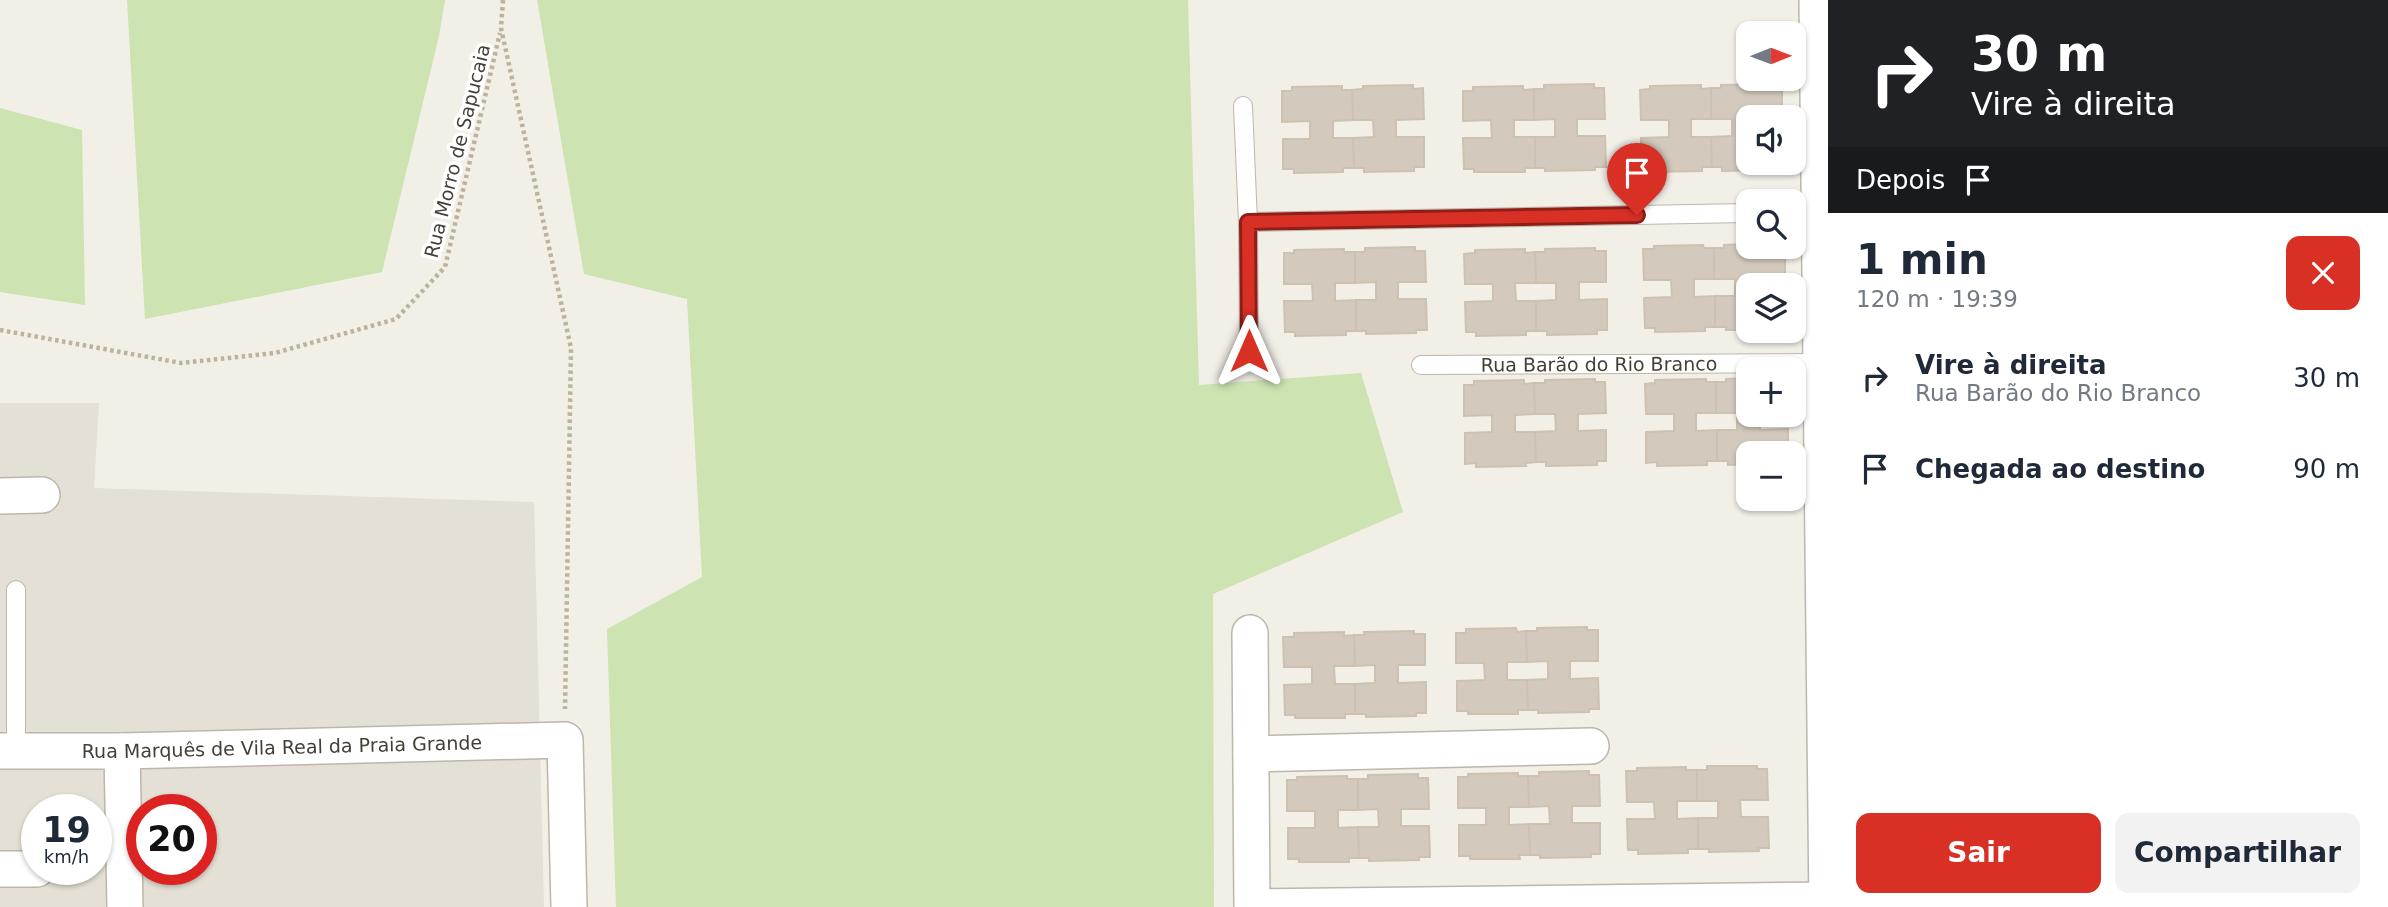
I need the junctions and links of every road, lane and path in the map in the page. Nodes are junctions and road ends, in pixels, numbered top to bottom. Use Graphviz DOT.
graph roads {
  1 [pos="503,0"];
  2 [pos="1817,0"];
  3 [pos="501,29"];
  4 [pos="1242,106"];
  5 [pos="1807,212"];
  6 [pos="1736,213"];
  7 [pos="1248,222"];
  8 [pos="0,330"];
  9 [pos="1249,351"];
  10 [pos="1821,363"];
  11 [pos="1422,365"];
  12 [pos="42,495"];
  13 [pos="0,496"];
  14 [pos="16,590"];
  15 [pos="1250,633"];
  16 [pos="565,740"];
  17 [pos="1591,746"];
  18 [pos="8,751"];
  19 [pos="122,751"];
  20 [pos="1826,752"];
  21 [pos="1251,754"];
  22 [pos="0,869"];
  23 [pos="21,869"];
  24 [pos="1827,904"];
  25 [pos="1604,905"];
  26 [pos="125,907"];
  27 [pos="569,907"];
  1 -- 3 [label="path"];
  2 -- 5 [label="street"];
  3 -- 8 [label="path, Rua Morro de Sapucaia"];
  3 -- 16 [label="path"];
  4 -- 7 [label="lane"];
  5 -- 10 [label="street"];
  6 -- 7 [label="lane"];
  7 -- 9 [label="lane"];
  10 -- 11 [label="lane, Rua Barão do Rio Branco"];
  10 -- 20 [label="street"];
  12 -- 13 [label="street"];
  14 -- 18 [label="lane"];
  15 -- 21 [label="street"];
  16 -- 19 [label="street, Rua Marquês de Vila Real da Praia Grande"];
  16 -- 27 [label="street"];
  17 -- 21 [label="street"];
  18 -- 19 [label="street, Rua Marquês de Vila Real da Praia Grande"];
  19 -- 26 [label="street"];
  20 -- 24 [label="street"];
  21 -- 25 [label="street"];
  22 -- 23 [label="street"];
  24 -- 25 [label="street"];
}
